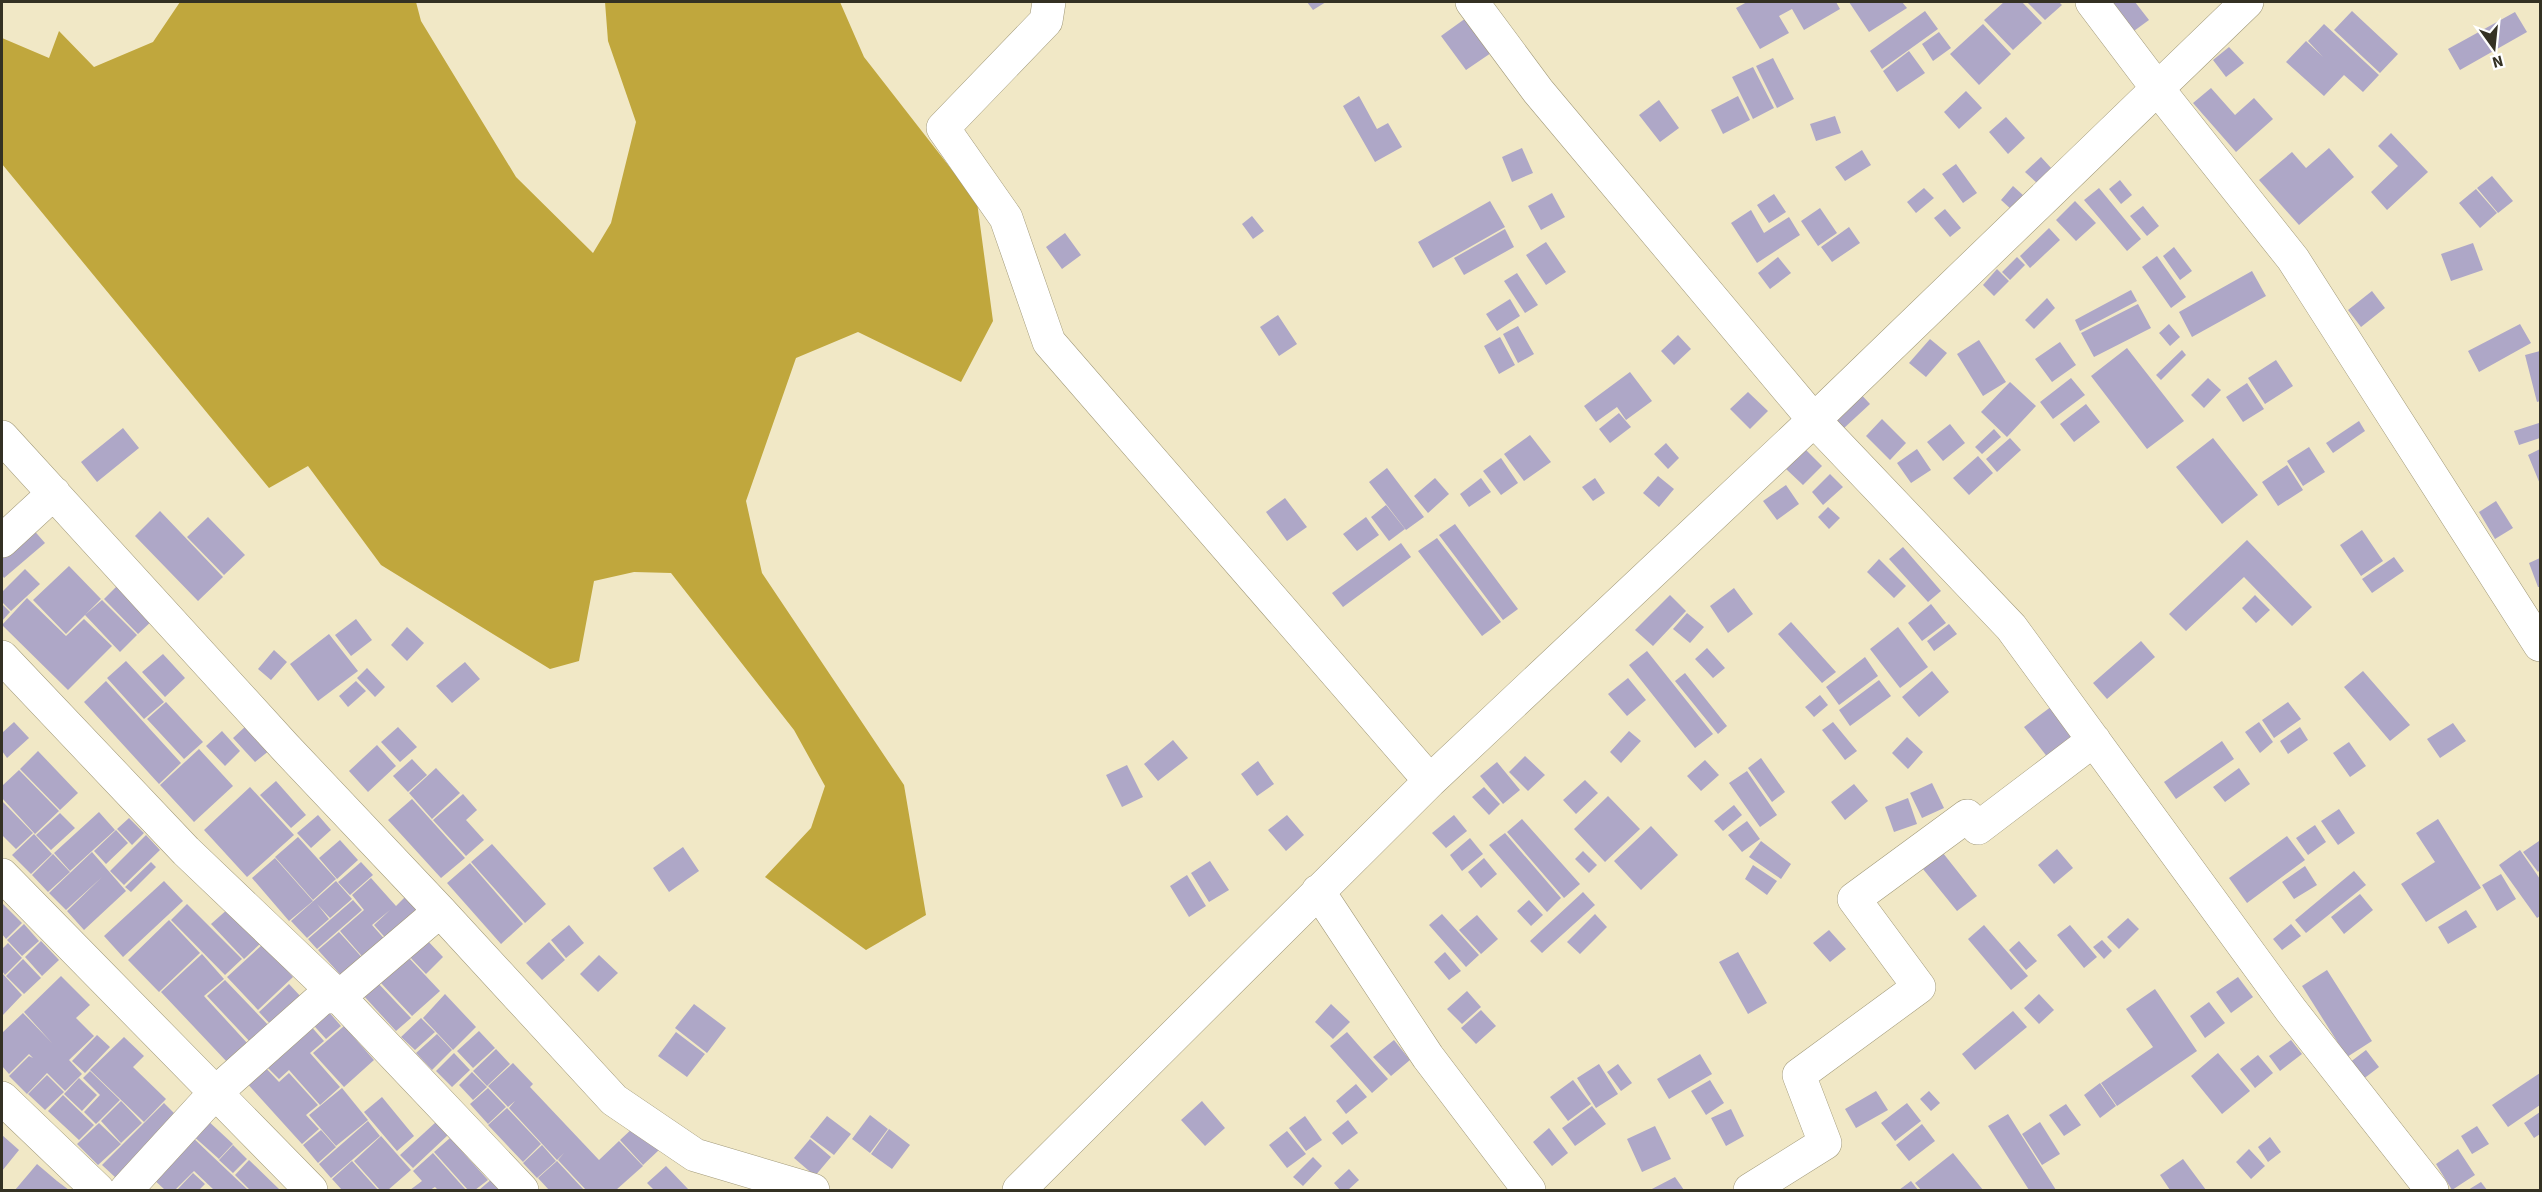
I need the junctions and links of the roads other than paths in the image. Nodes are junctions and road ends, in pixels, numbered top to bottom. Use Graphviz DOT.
graph roads {
  1 [pos="1049,2"];
  2 [pos="1472,2"];
  3 [pos="2092,2"];
  4 [pos="2247,2"];
  5 [pos="2157,88"];
  6 [pos="1814,420"];
  7 [pos="2,436"];
  8 [pos="54,494"];
  9 [pos="2,541"];
  10 [pos="2541,645"];
  11 [pos="2,657"];
  12 [pos="2094,740"];
  13 [pos="1430,781"];
  14 [pos="2,875"];
  15 [pos="1318,891"];
  16 [pos="440,911"];
  17 [pos="339,998"];
  18 [pos="214,1094"];
  19 [pos="2,1098"];
  20 [pos="98,1191"];
  21 [pos="126,1191"];
  22 [pos="311,1191"];
  23 [pos="522,1191"];
  24 [pos="813,1191"];
  25 [pos="1019,1191"];
  26 [pos="1529,1191"];
  27 [pos="1749,1191"];
  28 [pos="2432,1191"];
  1 -- 13 [label="street"];
  2 -- 6 [label="street"];
  3 -- 5 [label="street"];
  4 -- 5 [label="street"];
  5 -- 6 [label="street"];
  5 -- 10 [label="street"];
  6 -- 12 [label="street"];
  6 -- 13 [label="street"];
  7 -- 8 [label="street"];
  8 -- 9 [label="street"];
  8 -- 16 [label="street"];
  11 -- 17 [label="street"];
  12 -- 27 [label="street"];
  12 -- 28 [label="street"];
  13 -- 15 [label="street"];
  14 -- 18 [label="street"];
  15 -- 25 [label="street"];
  15 -- 26 [label="street"];
  16 -- 17 [label="street"];
  16 -- 24 [label="street"];
  17 -- 18 [label="street"];
  17 -- 23 [label="street"];
  18 -- 21 [label="street"];
  18 -- 22 [label="street"];
  19 -- 20 [label="street"];
}
